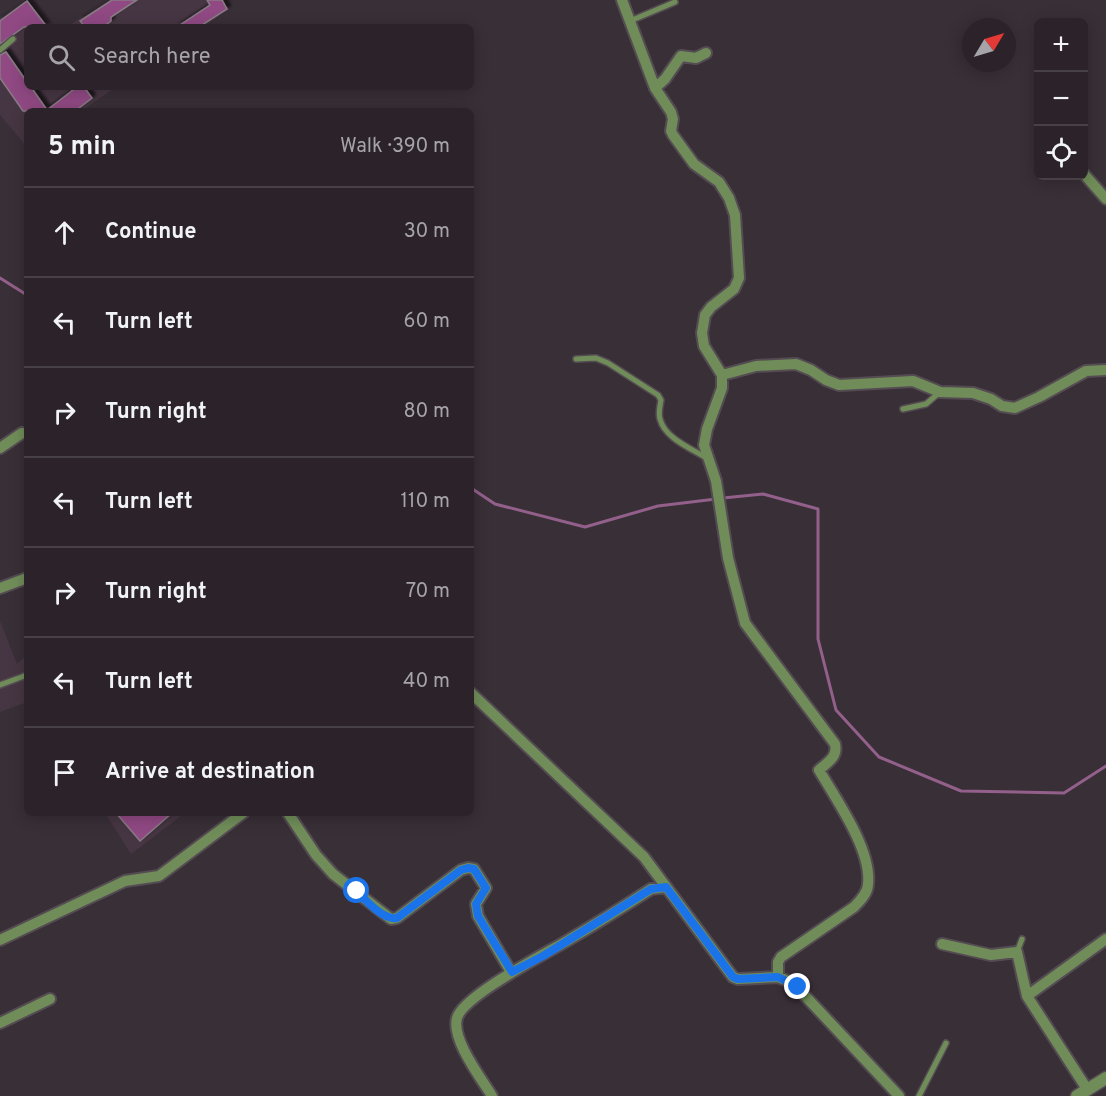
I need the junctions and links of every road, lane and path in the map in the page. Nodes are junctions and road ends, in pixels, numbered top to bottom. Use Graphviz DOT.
graph roads {
  1 [pos="622,0"];
  2 [pos="675,2"];
  3 [pos="630,21"];
  4 [pos="13,39"];
  5 [pos="0,50"];
  6 [pos="706,53"];
  7 [pos="655,88"];
  8 [pos="1088,179"];
  9 [pos="1106,199"];
  10 [pos="576,358"];
  11 [pos="1106,370"];
  12 [pos="722,375"];
  13 [pos="940,392"];
  14 [pos="903,409"];
  15 [pos="22,433"];
  16 [pos="0,448"];
  17 [pos="710,460"];
  18 [pos="24,579"];
  19 [pos="0,588"];
  20 [pos="24,676"];
  21 [pos="0,685"];
  22 [pos="474,696"];
  23 [pos="239,816"];
  24 [pos="290,816"];
  25 [pos="666,887"];
  26 [pos="1022,939"];
  27 [pos="1106,939"];
  28 [pos="0,940"];
  29 [pos="942,944"];
  30 [pos="1017,952"];
  31 [pos="512,972"];
  32 [pos="778,977"];
  33 [pos="1026,996"];
  34 [pos="50,999"];
  35 [pos="0,1023"];
  36 [pos="946,1043"];
  37 [pos="1105,1080"];
  38 [pos="1082,1093"];
  39 [pos="492,1096"];
  40 [pos="898,1096"];
  41 [pos="919,1096"];
  1 -- 3 [label="street"];
  2 -- 3 [label="lane"];
  3 -- 7 [label="street"];
  4 -- 5 [label="lane"];
  6 -- 7 [label="street"];
  7 -- 12 [label="street"];
  8 -- 9 [label="street"];
  10 -- 17 [label="lane"];
  11 -- 13 [label="street"];
  12 -- 13 [label="street"];
  12 -- 17 [label="street"];
  13 -- 14 [label="lane"];
  15 -- 16 [label="street"];
  17 -- 32 [label="street"];
  18 -- 19 [label="street"];
  20 -- 21 [label="lane"];
  22 -- 25 [label="street"];
  23 -- 28 [label="street"];
  24 -- 31 [label="street"];
  25 -- 31 [label="street"];
  25 -- 32 [label="street"];
  26 -- 30 [label="lane"];
  27 -- 33 [label="street"];
  29 -- 30 [label="street"];
  30 -- 33 [label="street"];
  31 -- 39 [label="street"];
  32 -- 40 [label="street"];
  33 -- 38 [label="street"];
  34 -- 35 [label="street"];
  36 -- 41 [label="lane"];
  37 -- 38 [label="street"];
}
